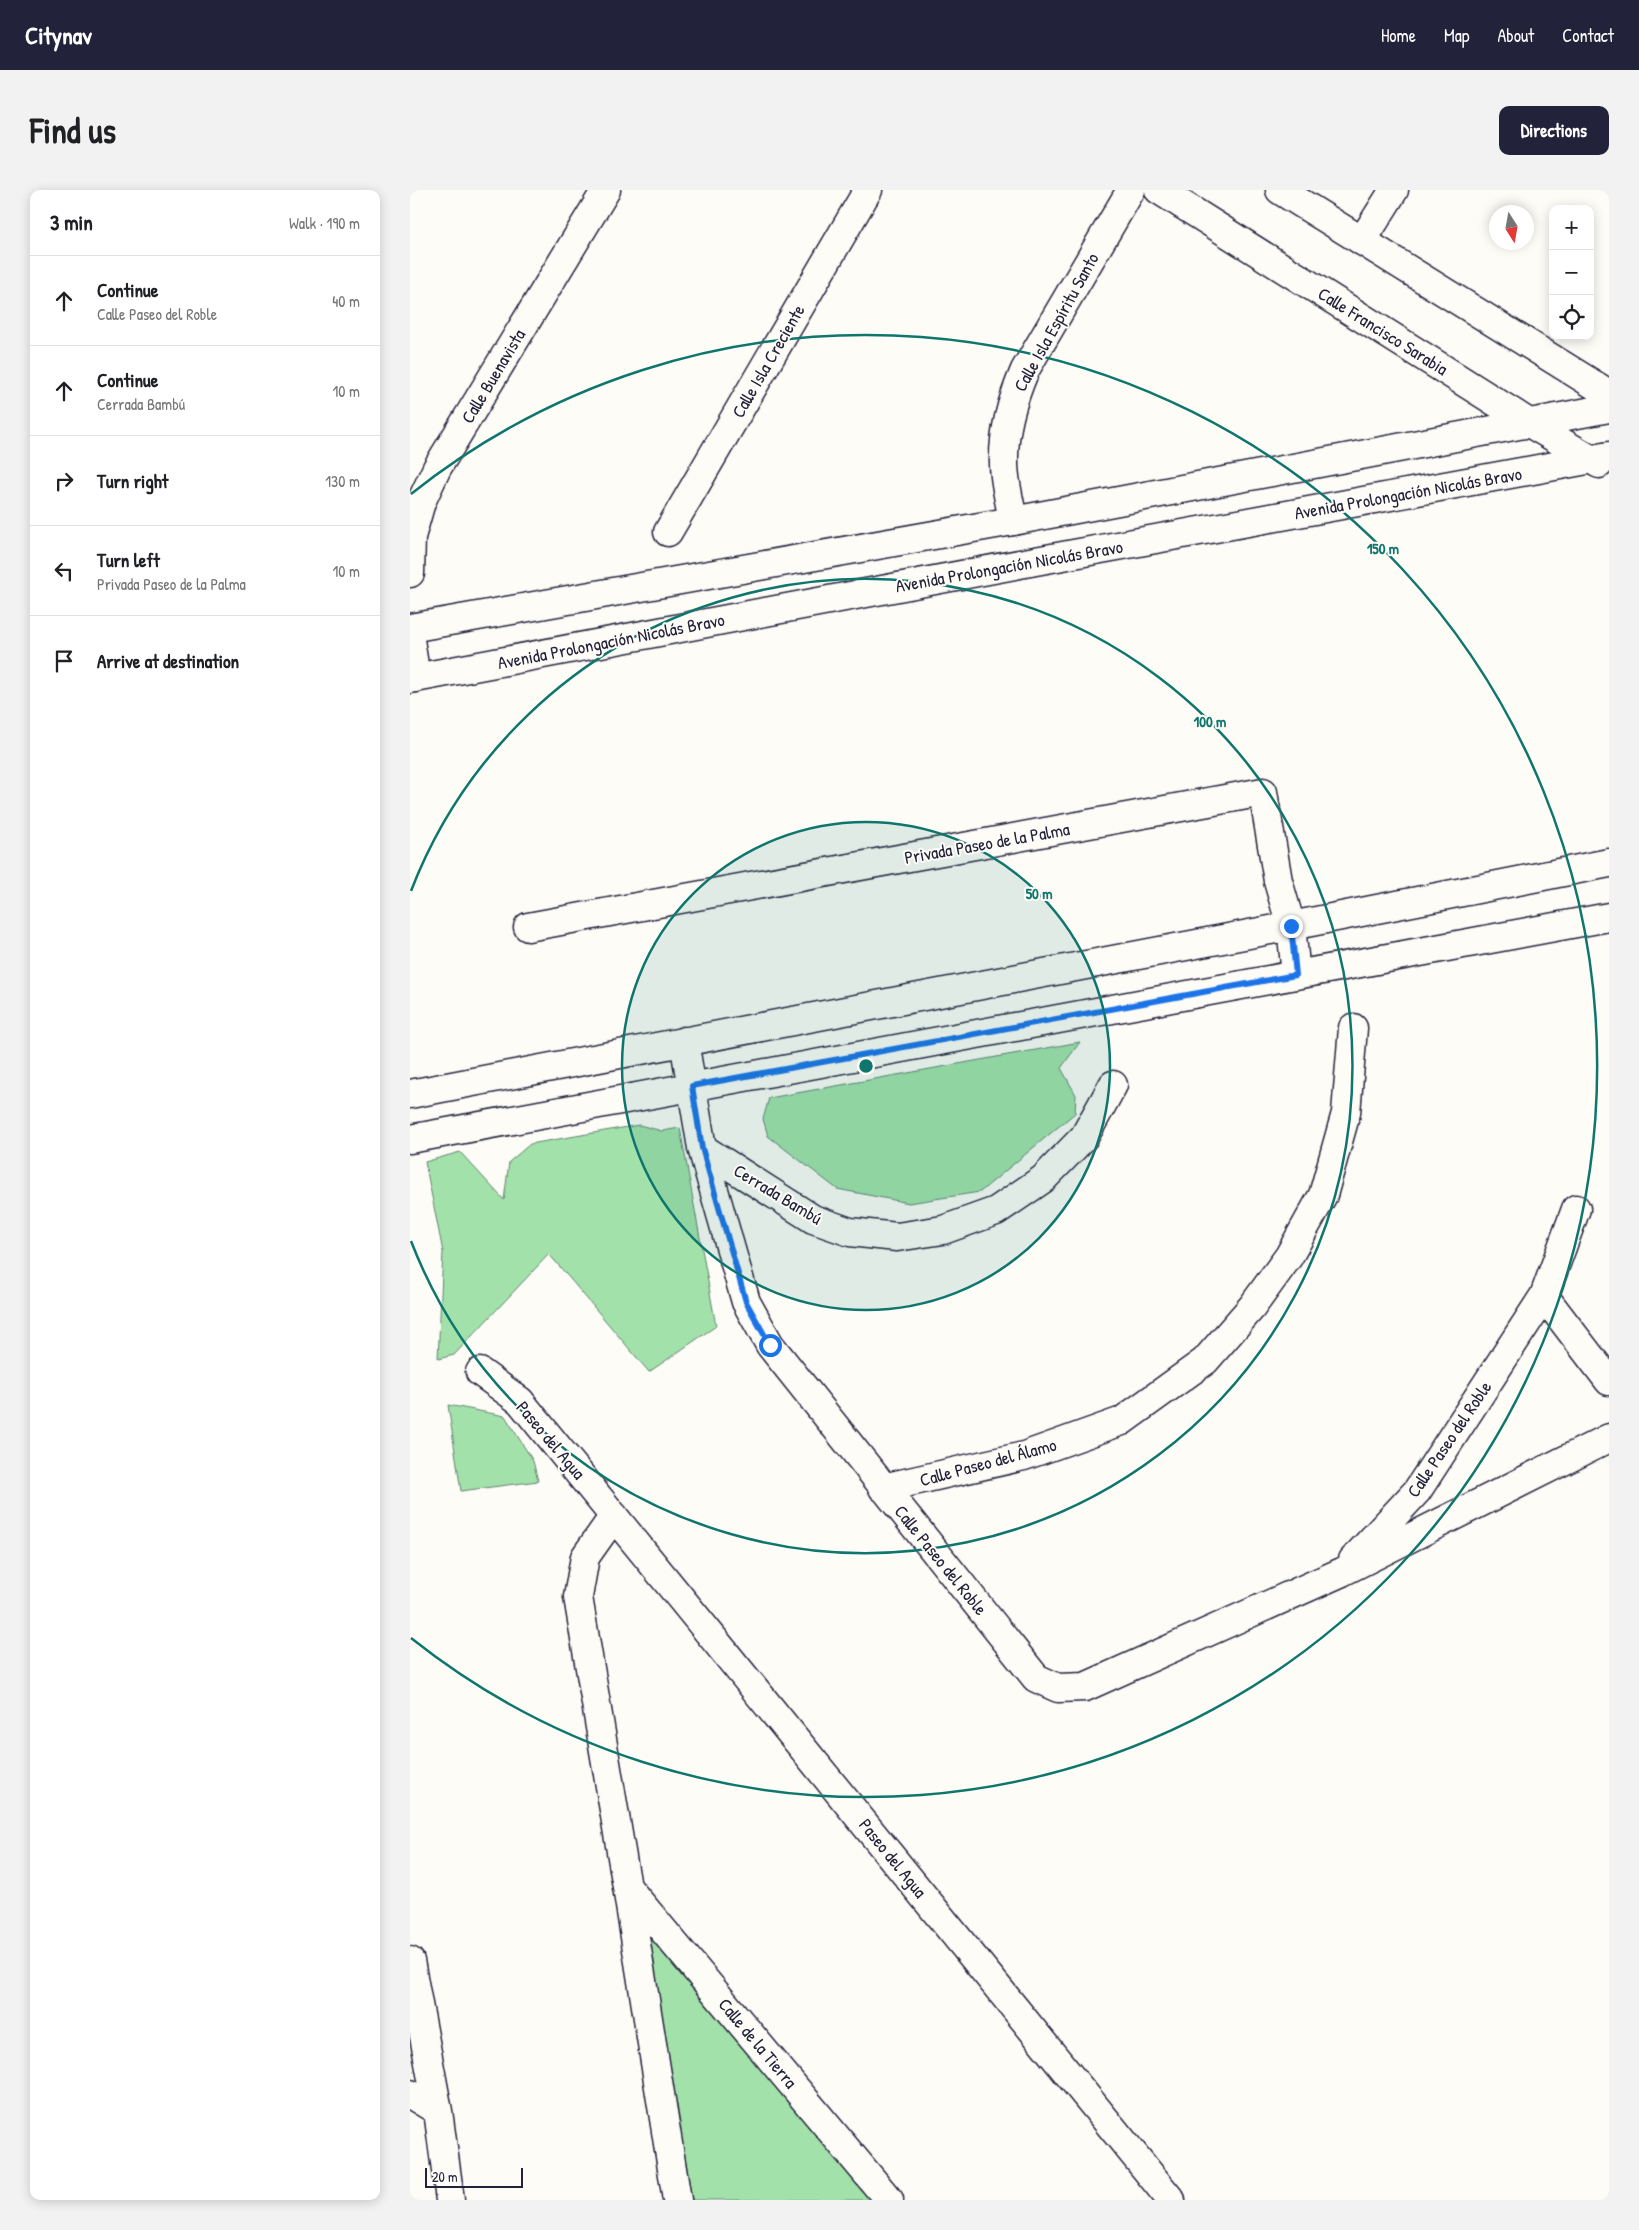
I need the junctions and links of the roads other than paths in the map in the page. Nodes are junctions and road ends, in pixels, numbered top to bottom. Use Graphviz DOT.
graph roads {
  1 [pos="606,190"];
  2 [pos="868,190"];
  3 [pos="1131,190"];
  4 [pos="1159,190"];
  5 [pos="1280,190"];
  6 [pos="1394,190"];
  7 [pos="1362,241"];
  8 [pos="1609,394"];
  9 [pos="1609,408"];
  10 [pos="1529,423"];
  11 [pos="1603,462"];
  12 [pos="1014,521"];
  13 [pos="668,532"];
  14 [pos="410,573"];
  15 [pos="410,628"];
  16 [pos="410,640"];
  17 [pos="413,678"];
  18 [pos="1609,863"];
  19 [pos="1609,917"];
  20 [pos="1291,926"];
  21 [pos="528,928"];
  22 [pos="1296,975"];
  23 [pos="1353,1028"];
  24 [pos="684,1041"];
  25 [pos="1113,1085"];
  26 [pos="692,1086"];
  27 [pos="410,1094"];
  28 [pos="410,1138"];
  29 [pos="702,1148"];
  30 [pos="1576,1208"];
  31 [pos="1544,1296"];
  32 [pos="480,1372"];
  33 [pos="1609,1381"];
  34 [pos="1609,1438"];
  35 [pos="883,1488"];
  36 [pos="614,1516"];
  37 [pos="1342,1572"];
  38 [pos="627,1886"];
  39 [pos="410,1960"];
  40 [pos="410,2094"];
  41 [pos="438,2111"];
  42 [pos="450,2200"];
  43 [pos="677,2200"];
  44 [pos="889,2200"];
  45 [pos="1171,2200"];
  1 -- 14 [label="street, Calle Buenavista"];
  2 -- 13 [label="street, Calle Isla Creciente"];
  3 -- 12 [label="street, Calle Isla Espíritu Santo"];
  4 -- 10 [label="street, Calle Francisco Sarabia"];
  5 -- 7 [label="street"];
  6 -- 7 [label="street"];
  7 -- 8 [label="street"];
  9 -- 10 [label="street"];
  10 -- 11 [label="street, Calle Francisco Sarabia"];
  10 -- 12 [label="street"];
  11 -- 17 [label="street, Avenida Prolongación Nicolás Bravo"];
  12 -- 15 [label="street"];
  16 -- 17 [label="street"];
  18 -- 20 [label="street"];
  19 -- 22 [label="street"];
  20 -- 21 [label="street, Privada Paseo de la Palma"];
  20 -- 22 [label="street, Privada Paseo de la Palma"];
  20 -- 24 [label="street"];
  22 -- 26 [label="street"];
  23 -- 35 [label="street, Calle Paseo del Álamo"];
  24 -- 26 [label="street"];
  24 -- 27 [label="street"];
  25 -- 29 [label="street, Cerrada Bambú"];
  26 -- 28 [label="street"];
  26 -- 29 [label="street"];
  29 -- 35 [label="street, Calle Paseo del Roble"];
  30 -- 31 [label="street, Calle Paseo del Roble"];
  31 -- 33 [label="street"];
  31 -- 37 [label="street, Calle Paseo del Roble"];
  32 -- 36 [label="street, Paseo del Agua"];
  34 -- 37 [label="street, Calle Paseo del Roble"];
  35 -- 37 [label="street, Calle Paseo del Roble"];
  36 -- 38 [label="street"];
  36 -- 45 [label="street, Paseo del Agua"];
  38 -- 43 [label="street"];
  38 -- 44 [label="street, Calle de la Tierra"];
  39 -- 41 [label="street"];
  40 -- 41 [label="street"];
  41 -- 42 [label="street"];
}
